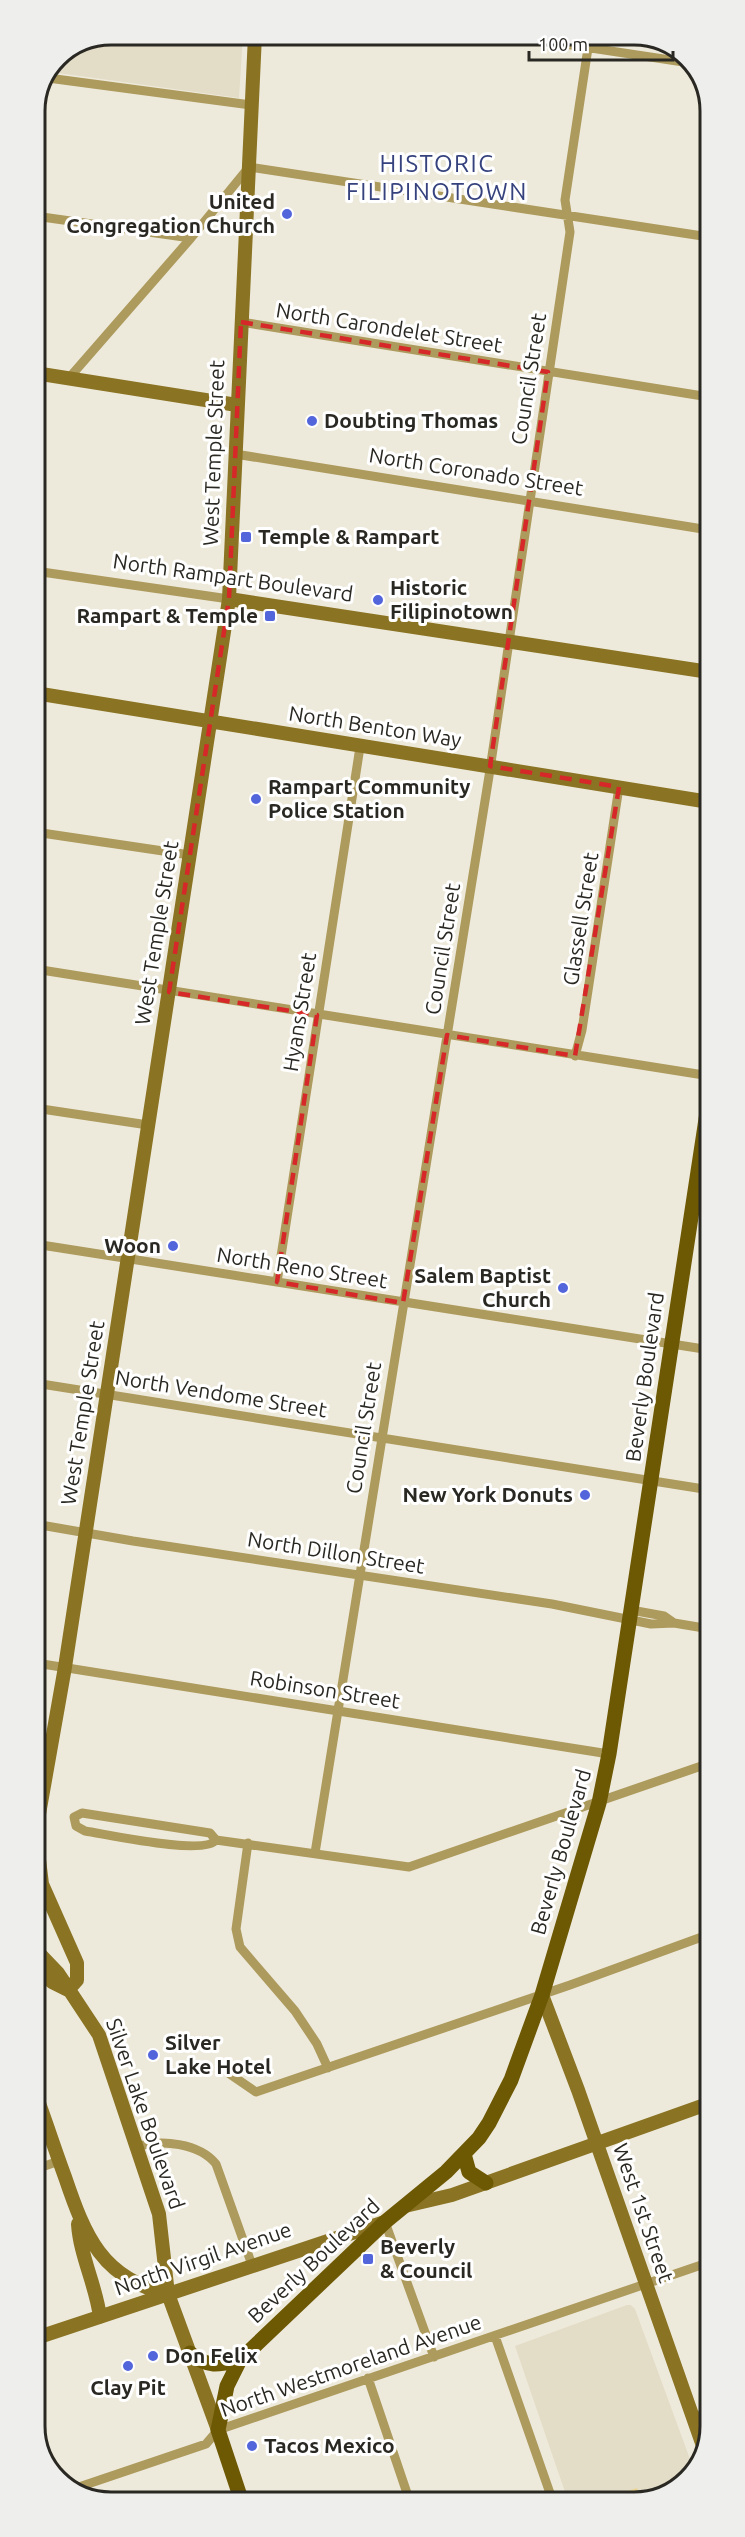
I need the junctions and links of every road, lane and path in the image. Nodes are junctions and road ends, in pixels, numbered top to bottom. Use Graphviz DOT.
graph roads {
  1 [pos="254,45"];
  2 [pos="569,45"];
  3 [pos="588,48"];
  4 [pos="678,61"];
  5 [pos="53,79"];
  6 [pos="251,105"];
  7 [pos="249,167"];
  8 [pos="567,215"];
  9 [pos="45,218"];
  10 [pos="700,236"];
  11 [pos="191,238"];
  12 [pos="241,322"];
  13 [pos="548,372"];
  14 [pos="45,374"];
  15 [pos="69,378"];
  16 [pos="700,396"];
  17 [pos="237,405"];
  18 [pos="235,454"];
  19 [pos="528,502"];
  20 [pos="700,529"];
  21 [pos="45,572"];
  22 [pos="229,599"];
  23 [pos="507,641"];
  24 [pos="700,671"];
  25 [pos="45,695"];
  26 [pos="211,723"];
  27 [pos="360,747"];
  28 [pos="490,766"];
  29 [pos="619,787"];
  30 [pos="700,800"];
  31 [pos="45,833"];
  32 [pos="190,855"];
  33 [pos="45,971"];
  34 [pos="169,992"];
  35 [pos="317,1015"];
  36 [pos="447,1035"];
  37 [pos="575,1056"];
  38 [pos="700,1075"];
  39 [pos="45,1110"];
  40 [pos="148,1125"];
  41 [pos="700,1186"];
  42 [pos="45,1246"];
  43 [pos="128,1259"];
  44 [pos="277,1282"];
  45 [pos="403,1303"];
  46 [pos="670,1344"];
  47 [pos="700,1348"];
  48 [pos="45,1385"];
  49 [pos="107,1395"];
  50 [pos="381,1438"];
  51 [pos="650,1481"];
  52 [pos="700,1488"];
  53 [pos="45,1526"];
  54 [pos="85,1532"];
  55 [pos="360,1574"];
  56 [pos="631,1615"];
  57 [pos="700,1627"];
  58 [pos="45,1664"];
  59 [pos="65,1667"];
  60 [pos="339,1710"];
  61 [pos="609,1754"];
  62 [pos="700,1768"];
  63 [pos="45,1774"];
  64 [pos="599,1803"];
  65 [pos="216,1840"];
  66 [pos="248,1844"];
  67 [pos="315,1853"];
  68 [pos="45,1891"];
  69 [pos="700,1938"];
  70 [pos="45,1959"];
  71 [pos="45,1975"];
  72 [pos="68,1990"];
  73 [pos="542,1995"];
  74 [pos="221,2068"];
  75 [pos="328,2068"];
  76 [pos="700,2107"];
  77 [pos="45,2121"];
  78 [pos="597,2144"];
  79 [pos="137,2147"];
  80 [pos="464,2154"];
  81 [pos="59,2161"];
  82 [pos="45,2166"];
  83 [pos="486,2183"];
  84 [pos="405,2206"];
  85 [pos="77,2212"];
  86 [pos="385,2222"];
  87 [pos="252,2265"];
  88 [pos="700,2265"];
  89 [pos="646,2284"];
  90 [pos="168,2294"];
  91 [pos="100,2317"];
  92 [pos="45,2335"];
  93 [pos="495,2336"];
  94 [pos="190,2353"];
  95 [pos="434,2357"];
  96 [pos="240,2360"];
  97 [pos="368,2378"];
  98 [pos="700,2415"];
  99 [pos="693,2417"];
  100 [pos="218,2430"];
  101 [pos="699,2435"];
  102 [pos="83,2486"];
  103 [pos="239,2492"];
  104 [pos="407,2492"];
  105 [pos="547,2492"];
  1 -- 6 [label="main road, West Temple Street"];
  2 -- 3 [label="street"];
  3 -- 4 [label="street"];
  3 -- 8 [label="street, Council Street"];
  5 -- 6 [label="street"];
  6 -- 7 [label="main road, West Temple Street"];
  7 -- 8 [label="street"];
  7 -- 11 [label="street"];
  7 -- 12 [label="main road, West Temple Street"];
  8 -- 10 [label="street"];
  8 -- 13 [label="street, Council Street"];
  9 -- 11 [label="street"];
  11 -- 15 [label="street"];
  12 -- 13 [label="street, North Carondelet Street"];
  12 -- 17 [label="main road, West Temple Street"];
  13 -- 16 [label="street, North Carondelet Street"];
  13 -- 19 [label="street, Council Street"];
  14 -- 15 [label="main road"];
  15 -- 17 [label="main road"];
  17 -- 18 [label="main road, West Temple Street"];
  18 -- 19 [label="street, North Coronado Street"];
  18 -- 22 [label="main road, West Temple Street"];
  19 -- 20 [label="street, North Coronado Street"];
  19 -- 23 [label="street, Council Street"];
  21 -- 22 [label="street, North Rampart Boulevard"];
  22 -- 23 [label="main road, North Rampart Boulevard"];
  22 -- 26 [label="main road, West Temple Street"];
  23 -- 24 [label="main road, North Rampart Boulevard"];
  23 -- 28 [label="street, Council Street"];
  25 -- 26 [label="main road, North Benton Way"];
  26 -- 27 [label="main road, North Benton Way"];
  26 -- 32 [label="main road, West Temple Street"];
  27 -- 28 [label="main road, North Benton Way"];
  27 -- 35 [label="street, Hyans Street"];
  28 -- 29 [label="main road, North Benton Way"];
  28 -- 36 [label="street, Council Street"];
  29 -- 30 [label="main road, North Benton Way"];
  29 -- 37 [label="street, Glassell Street"];
  31 -- 32 [label="street"];
  32 -- 34 [label="main road, West Temple Street"];
  33 -- 34 [label="street"];
  34 -- 35 [label="street"];
  34 -- 40 [label="main road, West Temple Street"];
  35 -- 36 [label="street"];
  35 -- 44 [label="street, Hyans Street"];
  36 -- 37 [label="street"];
  36 -- 45 [label="street, Council Street"];
  37 -- 38 [label="street"];
  39 -- 40 [label="street"];
  40 -- 43 [label="main road, West Temple Street"];
  41 -- 46 [label="main road, Beverly Boulevard"];
  42 -- 43 [label="street, North Reno Street"];
  43 -- 44 [label="street, North Reno Street"];
  43 -- 49 [label="main road, West Temple Street"];
  44 -- 45 [label="street, North Reno Street"];
  45 -- 46 [label="street, North Reno Street"];
  45 -- 50 [label="street, Council Street"];
  46 -- 47 [label="street, North Reno Street"];
  46 -- 51 [label="main road, Beverly Boulevard"];
  48 -- 49 [label="street, North Vendome Street"];
  49 -- 50 [label="street, North Vendome Street"];
  49 -- 54 [label="main road, West Temple Street"];
  50 -- 51 [label="street, North Vendome Street"];
  50 -- 55 [label="street, Council Street"];
  51 -- 52 [label="street, North Vendome Street"];
  51 -- 56 [label="main road, Beverly Boulevard"];
  53 -- 54 [label="street, North Dillon Street"];
  54 -- 55 [label="street, North Dillon Street"];
  54 -- 59 [label="main road, West Temple Street"];
  55 -- 56 [label="street, North Dillon Street"];
  55 -- 60 [label="street, Council Street"];
  56 -- 57 [label="street, North Dillon Street"];
  56 -- 61 [label="main road, Beverly Boulevard"];
  58 -- 59 [label="street, Robinson Street"];
  59 -- 60 [label="street, Robinson Street"];
  59 -- 63 [label="main road, West Temple Street"];
  60 -- 61 [label="street, Robinson Street"];
  60 -- 67 [label="street, Council Street"];
  61 -- 64 [label="main road, Beverly Boulevard"];
  62 -- 64 [label="street"];
  64 -- 67 [label="street"];
  64 -- 73 [label="main road, Beverly Boulevard"];
  65 -- 65 [label="street"];
  65 -- 66 [label="street"];
  66 -- 67 [label="street"];
  66 -- 75 [label="street"];
  68 -- 72 [label="main road, West Temple Street"];
  69 -- 73 [label="street"];
  70 -- 72 [label="main road, Silver Lake Boulevard"];
  71 -- 72 [label="main road, Silver Lake Boulevard"];
  72 -- 79 [label="main road, Silver Lake Boulevard"];
  73 -- 75 [label="street"];
  73 -- 78 [label="main road, West 1st Street"];
  73 -- 80 [label="main road, Beverly Boulevard"];
  74 -- 75 [label="street"];
  76 -- 78 [label="main road"];
  77 -- 81 [label="main road"];
  78 -- 83 [label="main road"];
  78 -- 89 [label="main road, West 1st Street"];
  79 -- 87 [label="street"];
  79 -- 90 [label="main road, Silver Lake Boulevard"];
  80 -- 83 [label="main road"];
  80 -- 84 [label="main road, Beverly Boulevard"];
  81 -- 82 [label="street"];
  81 -- 85 [label="main road"];
  83 -- 84 [label="main road"];
  84 -- 86 [label="main road, Beverly Boulevard"];
  85 -- 90 [label="main road"];
  85 -- 91 [label="main road"];
  86 -- 87 [label="main road, North Virgil Avenue"];
  86 -- 95 [label="street"];
  86 -- 96 [label="main road, Beverly Boulevard"];
  87 -- 90 [label="main road, North Virgil Avenue"];
  88 -- 89 [label="street, North Westmoreland Avenue"];
  89 -- 93 [label="street, North Westmoreland Avenue"];
  89 -- 99 [label="main road, West 1st Street"];
  90 -- 91 [label="main road, North Virgil Avenue"];
  90 -- 94 [label="main road"];
  91 -- 92 [label="main road, North Virgil Avenue"];
  93 -- 95 [label="street, North Westmoreland Avenue"];
  93 -- 105 [label="street"];
  94 -- 96 [label="main road"];
  94 -- 100 [label="main road"];
  95 -- 97 [label="street, North Westmoreland Avenue"];
  96 -- 100 [label="main road, Beverly Boulevard"];
  97 -- 100 [label="street, North Westmoreland Avenue"];
  97 -- 104 [label="street"];
  98 -- 99 [label="street"];
  99 -- 101 [label="main road, West 1st Street"];
  100 -- 102 [label="street, North Westmoreland Avenue"];
  100 -- 103 [label="main road, Beverly Boulevard"];
}
